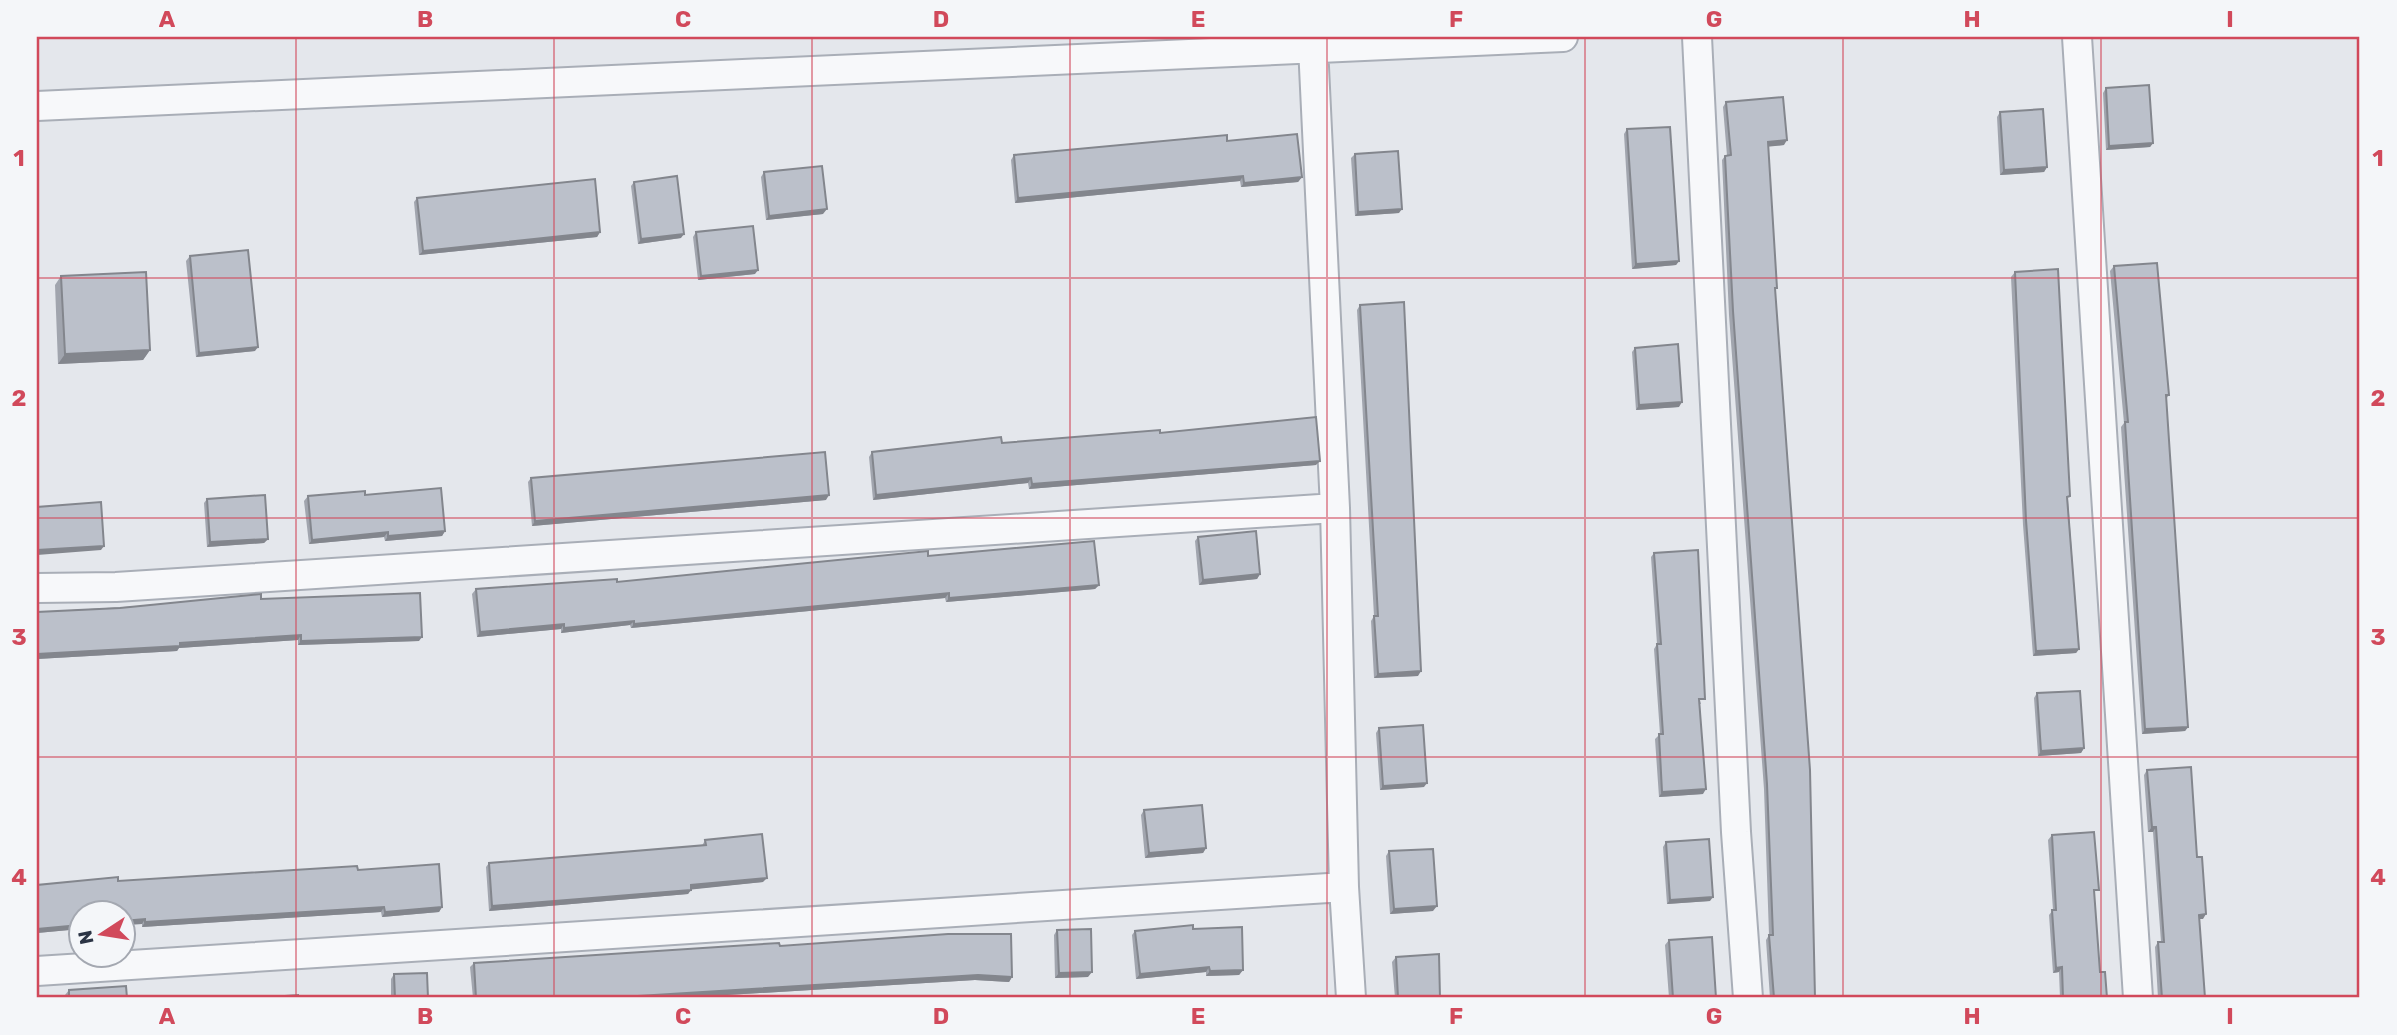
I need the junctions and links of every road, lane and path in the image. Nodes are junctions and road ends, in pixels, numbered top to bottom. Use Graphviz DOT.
graph roads {
  1 [pos="1563,37"];
  2 [pos="1697,37"];
  3 [pos="2077,37"];
  4 [pos="1420,39"];
  5 [pos="1313,46"];
  6 [pos="37,106"];
  7 [pos="1335,509"];
  8 [pos="37,588"];
  9 [pos="1344,887"];
  10 [pos="37,971"];
  11 [pos="1351,998"];
  12 [pos="1748,998"];
  13 [pos="2138,998"];
  1 -- 4 [label="street"];
  2 -- 12 [label="street"];
  3 -- 13 [label="street"];
  4 -- 5 [label="street"];
  5 -- 6 [label="street"];
  5 -- 7 [label="street"];
  7 -- 8 [label="street"];
  7 -- 9 [label="street"];
  9 -- 10 [label="street"];
  9 -- 11 [label="street"];
}
